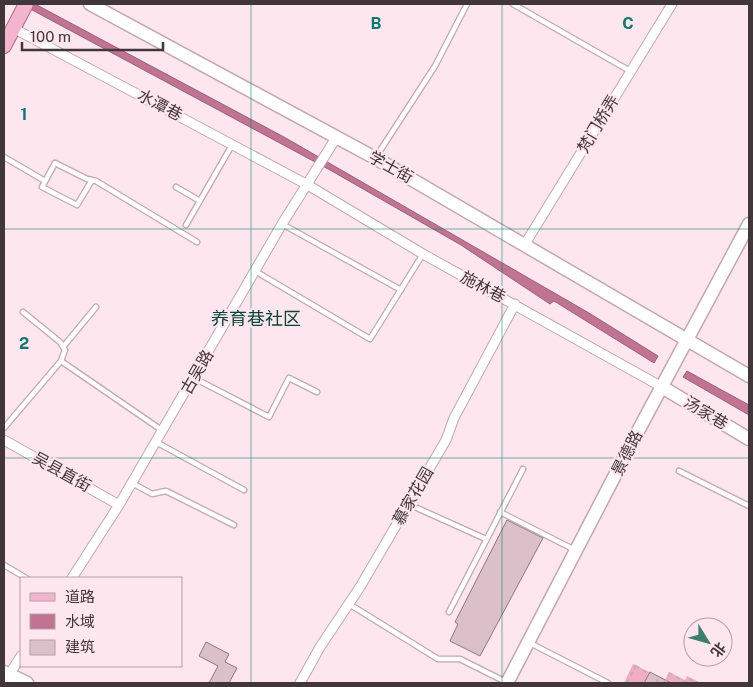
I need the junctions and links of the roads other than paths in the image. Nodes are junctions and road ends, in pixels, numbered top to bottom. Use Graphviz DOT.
graph roads {
  1 [pos="90,4"];
  2 [pos="467,4"];
  3 [pos="513,4"];
  4 [pos="672,4"];
  5 [pos="25,6"];
  6 [pos="14,28"];
  7 [pos="4,46"];
  8 [pos="630,71"];
  9 [pos="333,143"];
  10 [pos="232,144"];
  11 [pos="4,157"];
  12 [pos="375,158"];
  13 [pos="45,180"];
  14 [pos="92,180"];
  15 [pos="306,184"];
  16 [pos="176,187"];
  17 [pos="200,201"];
  18 [pos="282,224"];
  19 [pos="749,224"];
  20 [pos="186,225"];
  21 [pos="197,242"];
  22 [pos="525,244"];
  23 [pos="423,254"];
  24 [pos="256,271"];
  25 [pos="401,290"];
  26 [pos="515,304"];
  27 [pos="96,307"];
  28 [pos="23,312"];
  29 [pos="686,340"];
  30 [pos="63,347"];
  31 [pos="61,361"];
  32 [pos="749,376"];
  33 [pos="194,378"];
  34 [pos="662,387"];
  35 [pos="317,392"];
  36 [pos="4,428"];
  37 [pos="163,430"];
  38 [pos="749,439"];
  39 [pos="4,440"];
  40 [pos="156,442"];
  41 [pos="523,469"];
  42 [pos="679,471"];
  43 [pos="132,483"];
  44 [pos="244,490"];
  45 [pos="119,505"];
  46 [pos="749,506"];
  47 [pos="417,508"];
  48 [pos="500,512"];
  49 [pos="234,525"];
  50 [pos="486,539"];
  51 [pos="576,550"];
  52 [pos="4,565"];
  53 [pos="24,577"];
  54 [pos="73,577"];
  55 [pos="349,604"];
  56 [pos="449,612"];
  57 [pos="529,642"];
  58 [pos="20,657"];
  59 [pos="5,677"];
  60 [pos="27,683"];
  61 [pos="300,683"];
  62 [pos="507,683"];
  63 [pos="608,683"];
  1 -- 9 [label="street, 学士街"];
  2 -- 12 [label="lane"];
  3 -- 8 [label="lane"];
  4 -- 8 [label="street, 梵门桥弄"];
  5 -- 6 [label="main road"];
  6 -- 7 [label="main road"];
  6 -- 10 [label="street, 水潭巷"];
  8 -- 22 [label="street, 梵门桥弄"];
  9 -- 12 [label="street, 学士街"];
  9 -- 15 [label="street, 古吴路"];
  10 -- 15 [label="street, 水潭巷"];
  10 -- 17 [label="lane"];
  11 -- 13 [label="lane"];
  12 -- 22 [label="street, 学士街"];
  13 -- 14 [label="lane"];
  13 -- 14 [label="lane"];
  14 -- 21 [label="lane"];
  15 -- 18 [label="street, 古吴路"];
  15 -- 23 [label="street, 施林巷"];
  16 -- 17 [label="lane"];
  17 -- 20 [label="lane"];
  18 -- 24 [label="street, 古吴路"];
  18 -- 25 [label="lane"];
  19 -- 29 [label="street, 景德路"];
  22 -- 29 [label="street, 学士街"];
  23 -- 25 [label="lane"];
  23 -- 26 [label="street, 施林巷"];
  24 -- 25 [label="lane"];
  24 -- 33 [label="street, 古吴路"];
  26 -- 34 [label="street, 施林巷"];
  26 -- 55 [label="street, 慕家花园"];
  27 -- 30 [label="lane"];
  28 -- 30 [label="lane"];
  29 -- 32 [label="street, 学士街"];
  29 -- 34 [label="street, 景德路"];
  30 -- 31 [label="lane"];
  31 -- 36 [label="lane"];
  31 -- 37 [label="lane"];
  33 -- 35 [label="lane"];
  33 -- 37 [label="street, 古吴路"];
  34 -- 38 [label="street, 汤家巷"];
  34 -- 51 [label="street, 景德路"];
  37 -- 40 [label="street, 古吴路"];
  39 -- 45 [label="street, 吴县直街"];
  40 -- 43 [label="street, 古吴路"];
  40 -- 44 [label="lane"];
  41 -- 48 [label="lane"];
  42 -- 46 [label="lane"];
  43 -- 45 [label="street, 古吴路"];
  43 -- 49 [label="lane"];
  45 -- 54 [label="street, 古吴路"];
  47 -- 50 [label="lane"];
  48 -- 50 [label="lane"];
  48 -- 51 [label="lane"];
  50 -- 56 [label="lane"];
  51 -- 57 [label="street, 景德路"];
  52 -- 53 [label="lane"];
  55 -- 61 [label="street, 慕家花园"];
  55 -- 62 [label="lane"];
  57 -- 62 [label="street, 景德路"];
  57 -- 63 [label="lane"];
  58 -- 59 [label="street"];
  59 -- 60 [label="street"];
}
